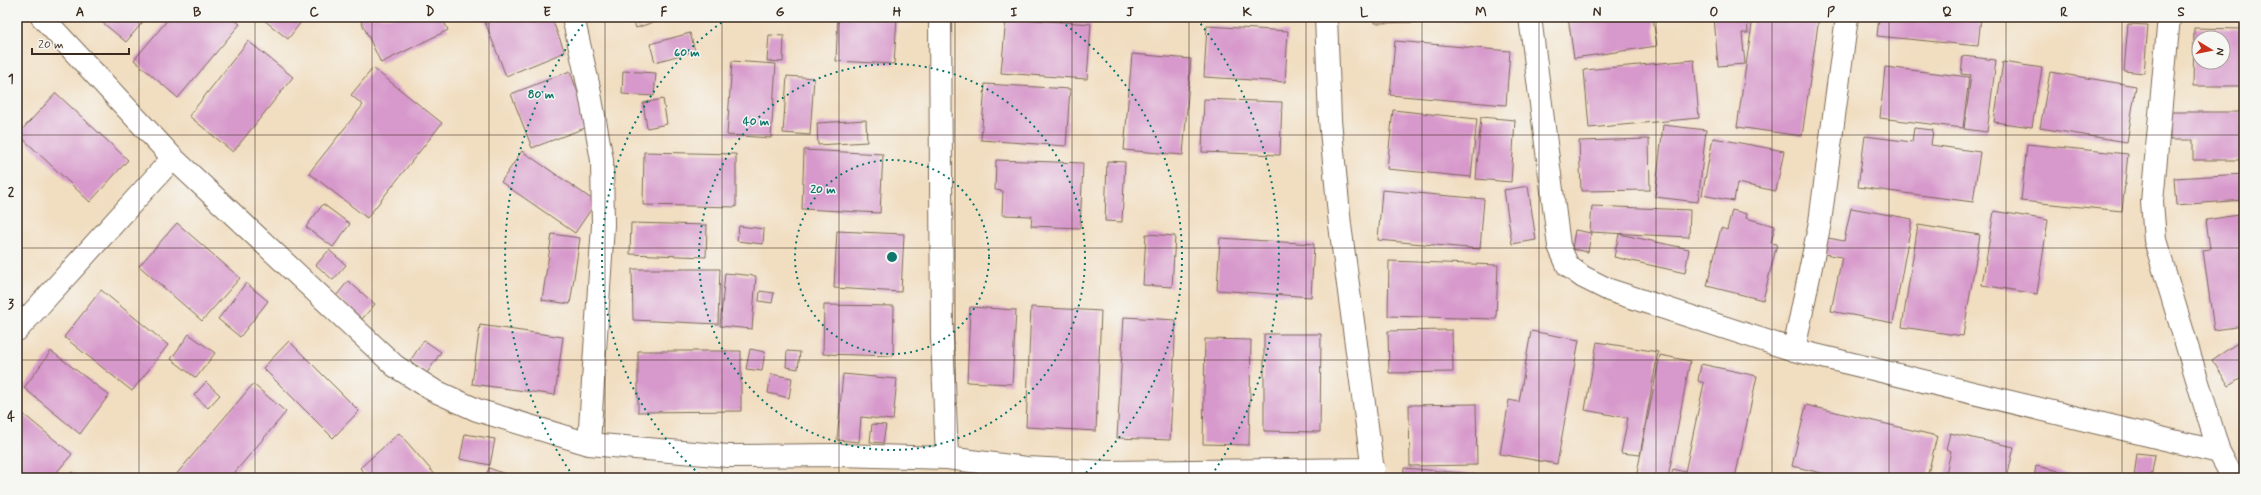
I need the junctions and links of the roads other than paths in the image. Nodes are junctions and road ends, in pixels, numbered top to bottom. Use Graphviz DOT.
graph roads {
  1 [pos="42,17"];
  2 [pos="573,17"];
  3 [pos="940,17"];
  4 [pos="1326,17"];
  5 [pos="1530,17"];
  6 [pos="1847,17"];
  7 [pos="2169,17"];
  8 [pos="172,158"];
  9 [pos="17,330"];
  10 [pos="1794,350"];
  11 [pos="589,444"];
  12 [pos="2219,452"];
  13 [pos="947,458"];
  14 [pos="1027,473"];
  15 [pos="1374,473"];
  16 [pos="2233,478"];
  1 -- 8 [label="street"];
  2 -- 11 [label="street"];
  3 -- 13 [label="street"];
  4 -- 15 [label="street"];
  5 -- 10 [label="street"];
  6 -- 10 [label="street"];
  7 -- 12 [label="street"];
  8 -- 9 [label="street"];
  8 -- 11 [label="street"];
  10 -- 12 [label="street"];
  11 -- 13 [label="street"];
  12 -- 16 [label="street"];
  13 -- 14 [label="street"];
  14 -- 15 [label="street"];
}
